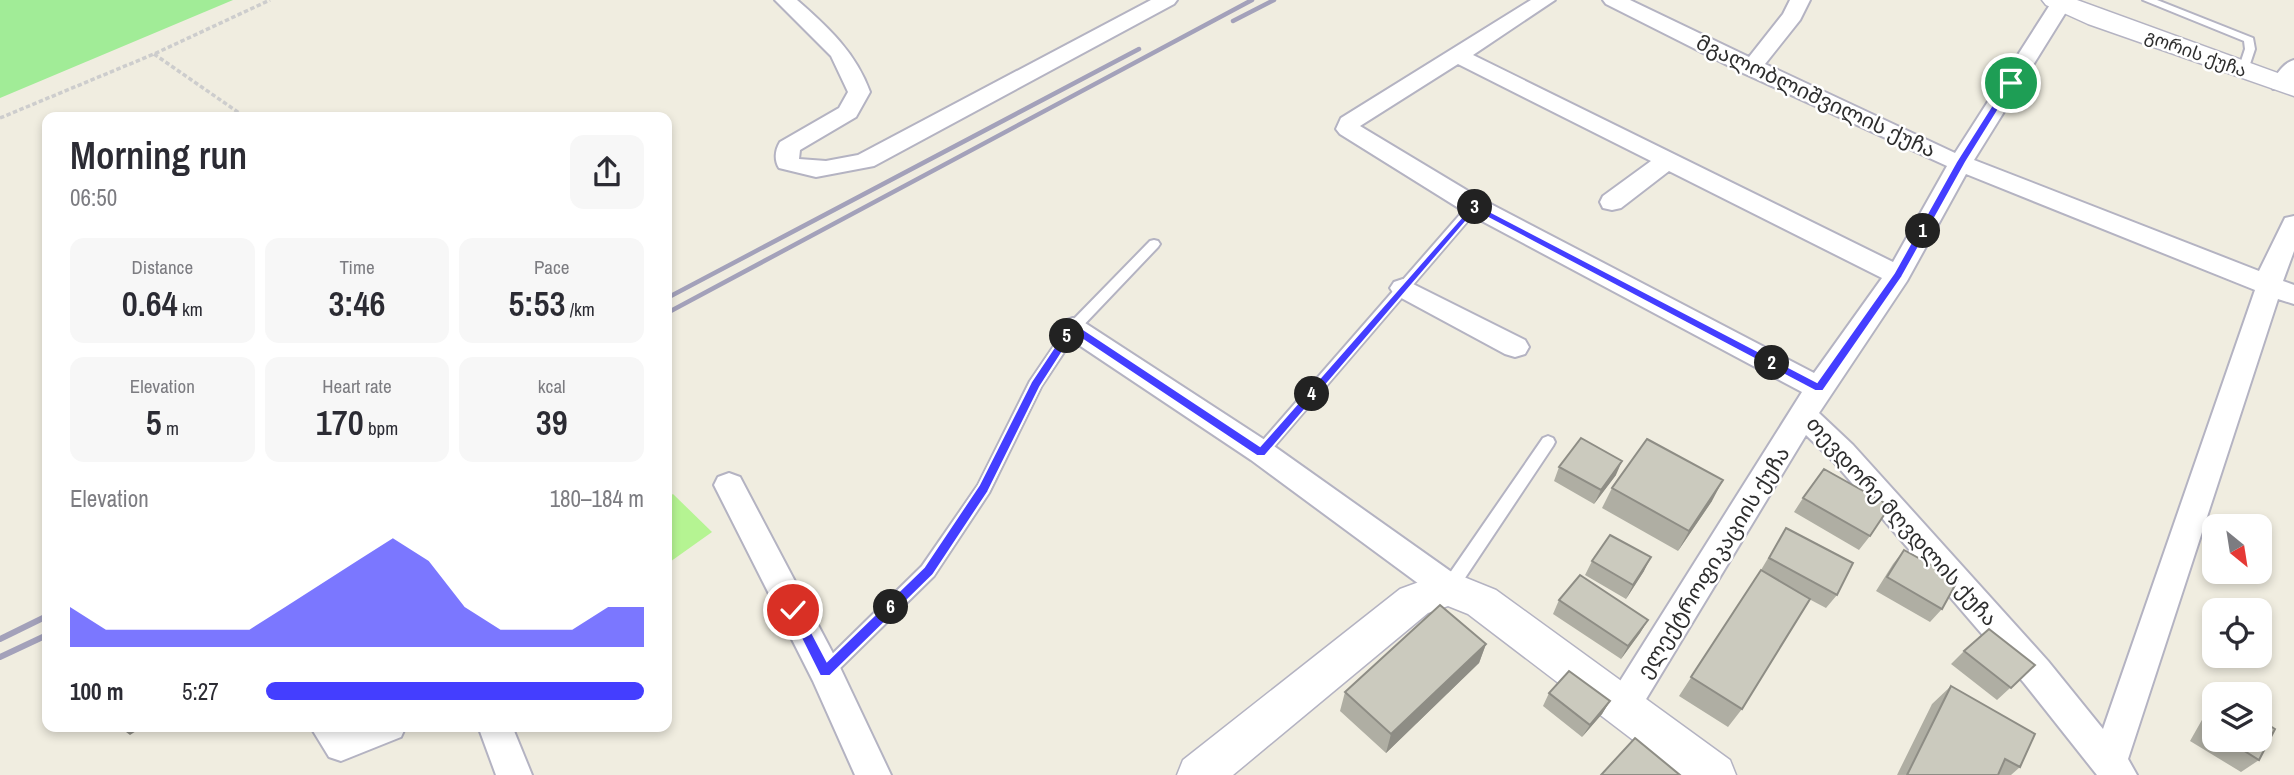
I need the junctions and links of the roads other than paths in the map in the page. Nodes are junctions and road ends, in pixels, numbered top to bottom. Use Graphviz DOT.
graph roads {
  1 [pos="785,0"];
  2 [pos="1167,0"];
  3 [pos="1545,0"];
  4 [pos="1613,0"];
  5 [pos="1801,0"];
  6 [pos="2148,0"];
  7 [pos="2058,2"];
  8 [pos="1457,55"];
  9 [pos="1751,68"];
  10 [pos="2243,70"];
  11 [pos="2290,80"];
  12 [pos="1668,160"];
  13 [pos="1961,162"];
  14 [pos="1612,202"];
  15 [pos="1474,206"];
  16 [pos="2294,224"];
  17 [pos="1154,244"];
  18 [pos="1898,275"];
  19 [pos="1403,288"];
  20 [pos="2282,290"];
  21 [pos="1073,328"];
  22 [pos="1516,347"];
  23 [pos="1819,388"];
  24 [pos="1803,415"];
  25 [pos="1548,442"];
  26 [pos="1261,452"];
  27 [pos="729,485"];
  28 [pos="1449,588"];
  29 [pos="825,672"];
  30 [pos="1622,708"];
  31 [pos="331,732"];
  32 [pos="374,732"];
  33 [pos="497,732"];
  34 [pos="2114,769"];
  35 [pos="514,775"];
  36 [pos="873,775"];
  37 [pos="1199,775"];
  38 [pos="1714,775"];
  1 -- 2 [label="street"];
  3 -- 8 [label="street"];
  4 -- 9 [label="street, მგალობლიშვილის ქუჩა"];
  5 -- 9 [label="street"];
  6 -- 10 [label="lane"];
  7 -- 10 [label="street, გორის ქუჩა"];
  7 -- 13 [label="street, თევდორე მღვდლის ქუჩა"];
  8 -- 12 [label="street"];
  8 -- 15 [label="street"];
  9 -- 13 [label="street, მგალობლიშვილის ქუჩა"];
  10 -- 11 [label="street, გორის ქუჩა"];
  12 -- 14 [label="street"];
  12 -- 18 [label="street"];
  13 -- 18 [label="street, თევდორე მღვდლის ქუჩა"];
  13 -- 20 [label="street, მგალობლიშვილის ქუჩა"];
  15 -- 19 [label="lane"];
  15 -- 23 [label="street"];
  16 -- 20 [label="street"];
  17 -- 21 [label="lane"];
  18 -- 23 [label="street, თევდორე მღვდლის ქუჩა"];
  19 -- 22 [label="street"];
  19 -- 26 [label="lane"];
  20 -- 34 [label="street"];
  21 -- 26 [label="street"];
  21 -- 29 [label="lane"];
  23 -- 24 [label="street, თევდორე მღვდლის ქუჩა"];
  24 -- 30 [label="street, ელექტროფიკაციის ქუჩა"];
  24 -- 34 [label="street, თევდორე მღვდლის ქუჩა"];
  25 -- 28 [label="lane"];
  26 -- 28 [label="street"];
  27 -- 29 [label="street"];
  28 -- 30 [label="street"];
  28 -- 37 [label="street"];
  29 -- 36 [label="street"];
  30 -- 38 [label="street"];
  31 -- 32 [label="street"];
  33 -- 35 [label="street"];
}
